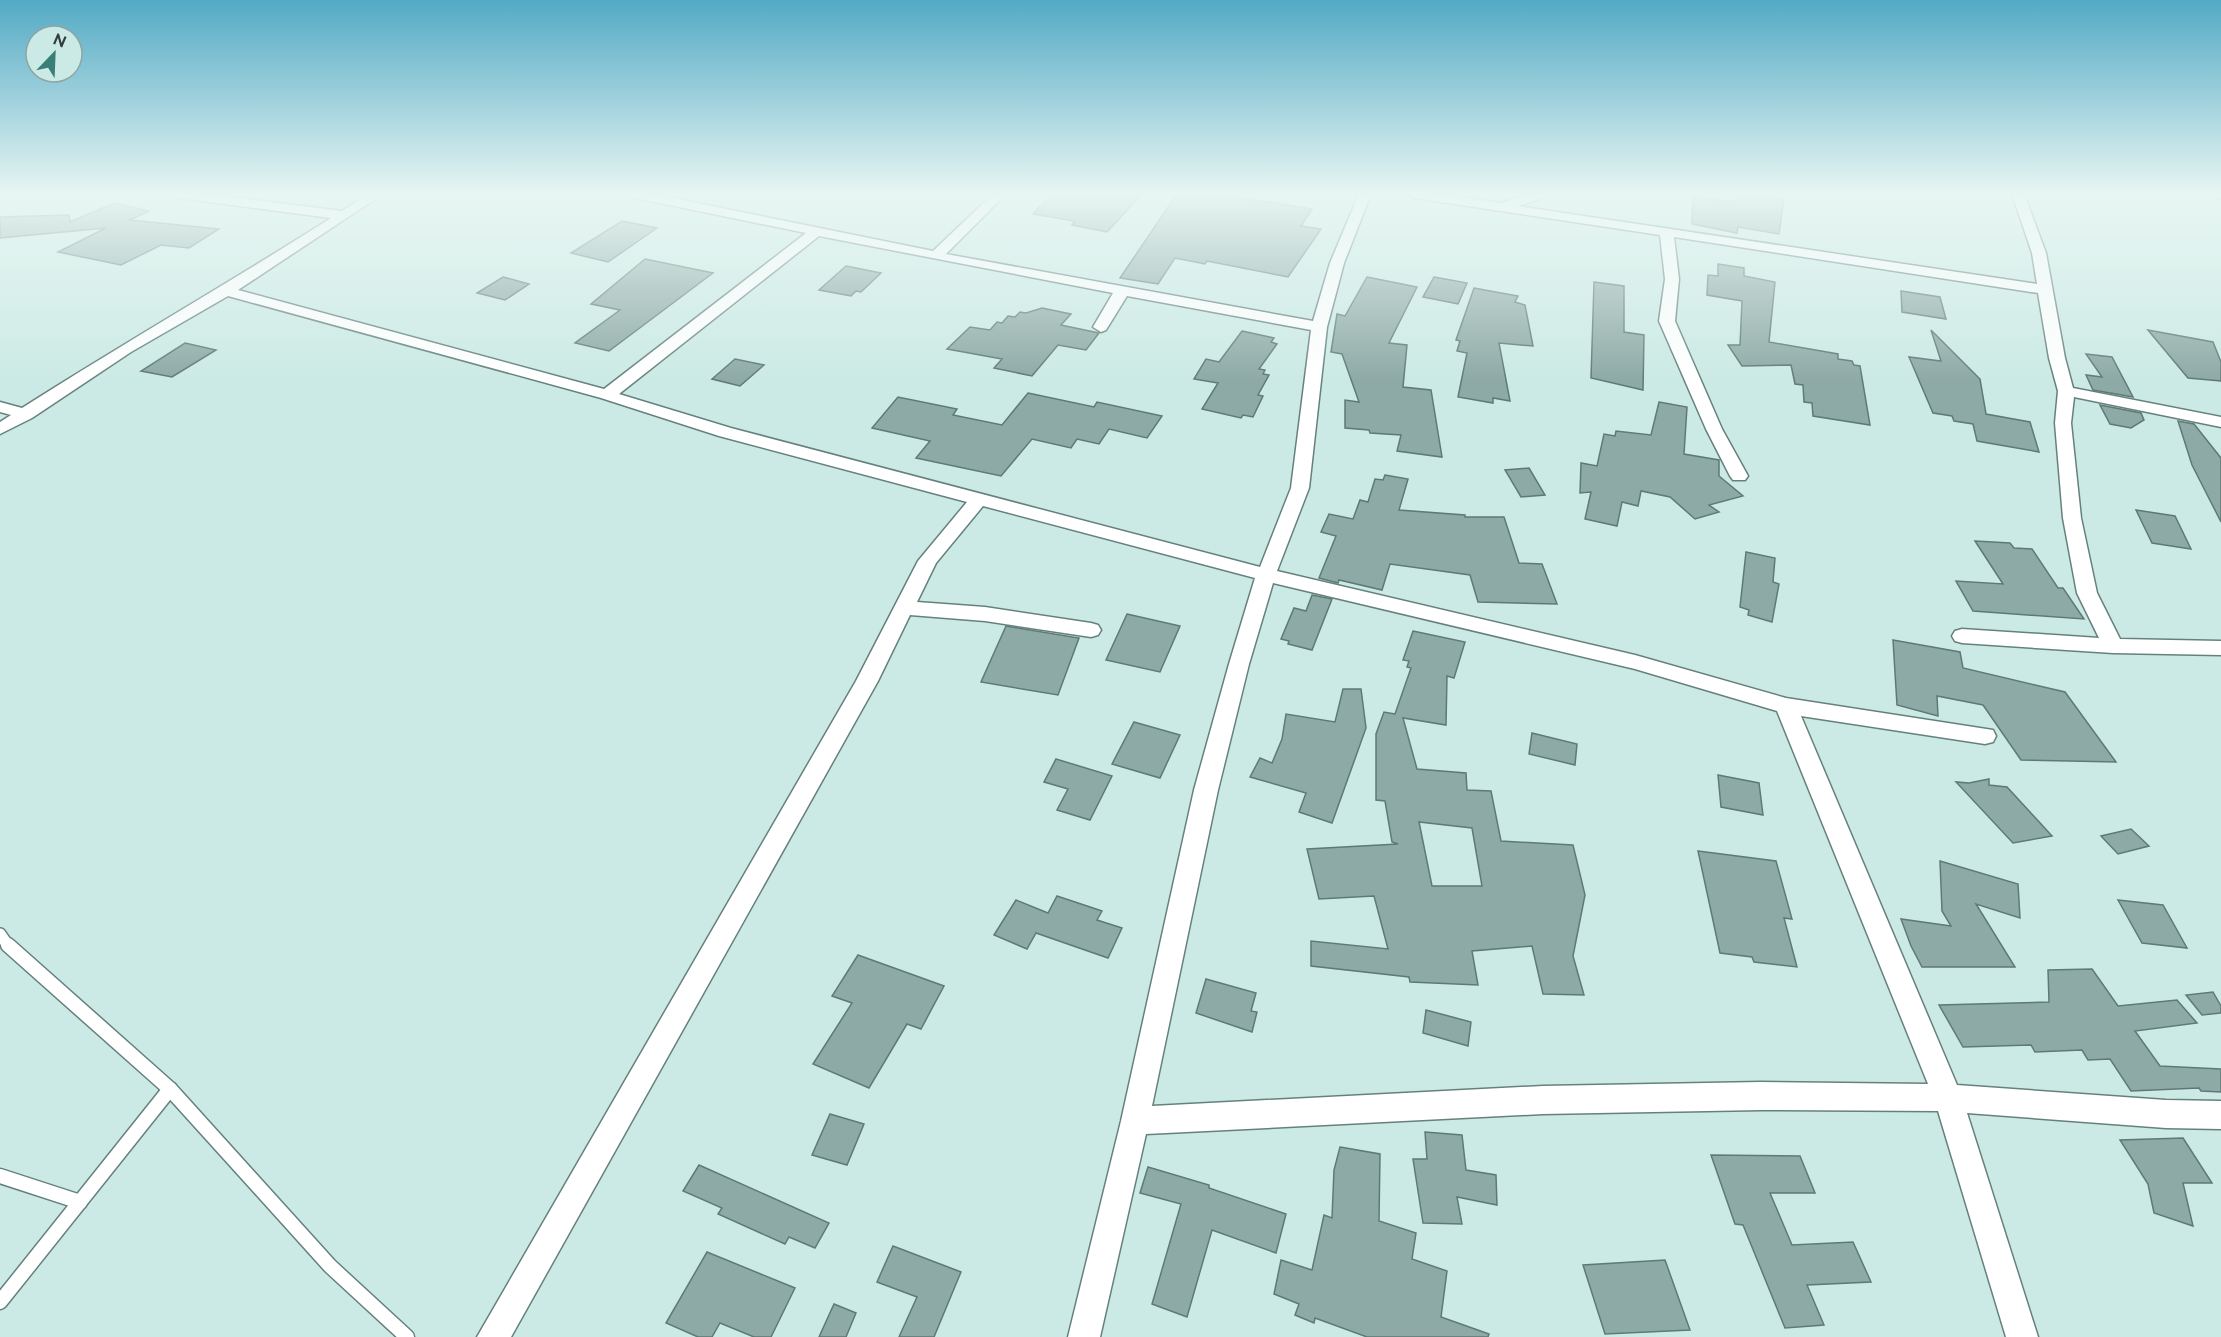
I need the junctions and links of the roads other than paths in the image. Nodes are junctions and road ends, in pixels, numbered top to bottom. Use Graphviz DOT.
graph roads {
  1 [pos="280,256"];
  2 [pos="785,256"];
  3 [pos="938,256"];
  4 [pos="1340,256"];
  5 [pos="1669,256"];
  6 [pos="1820,256"];
  7 [pos="2039,256"];
  8 [pos="2044,289"];
  9 [pos="226,291"];
  10 [pos="1122,291"];
  11 [pos="1101,327"];
  12 [pos="1319,327"];
  13 [pos="2066,391"];
  14 [pos="607,395"];
  15 [pos="0,406"];
  16 [pos="26,414"];
  17 [pos="2221,422"];
  18 [pos="0,429"];
  19 [pos="1739,476"];
  20 [pos="980,498"];
  21 [pos="1266,574"];
  22 [pos="903,608"];
  23 [pos="1091,630"];
  24 [pos="1962,636"];
  25 [pos="2113,646"];
  26 [pos="2221,648"];
  27 [pos="1786,706"];
  28 [pos="1984,736"];
  29 [pos="0,934"];
  30 [pos="170,1089"];
  31 [pos="1948,1098"];
  32 [pos="2221,1115"];
  33 [pos="1135,1121"];
  34 [pos="0,1176"];
  35 [pos="80,1202"];
  36 [pos="0,1302"];
  37 [pos="407,1337"];
  38 [pos="493,1337"];
  39 [pos="1084,1337"];
  40 [pos="2022,1337"];
  1 -- 9 [label="street"];
  2 -- 14 [label="street"];
  3 -- 10 [label="street"];
  4 -- 12 [label="street"];
  5 -- 19 [label="street"];
  6 -- 8 [label="street"];
  7 -- 8 [label="street"];
  8 -- 13 [label="street"];
  9 -- 14 [label="street"];
  9 -- 16 [label="street"];
  10 -- 11 [label="street"];
  10 -- 12 [label="street"];
  12 -- 21 [label="street"];
  13 -- 17 [label="street"];
  13 -- 25 [label="street"];
  14 -- 20 [label="street"];
  15 -- 16 [label="street"];
  16 -- 18 [label="street"];
  20 -- 21 [label="street"];
  20 -- 22 [label="street"];
  21 -- 27 [label="street"];
  21 -- 33 [label="street"];
  22 -- 23 [label="street"];
  22 -- 38 [label="street"];
  24 -- 25 [label="street"];
  25 -- 26 [label="street"];
  27 -- 28 [label="street"];
  27 -- 31 [label="street"];
  29 -- 30 [label="lane"];
  30 -- 35 [label="lane"];
  30 -- 37 [label="lane"];
  31 -- 32 [label="street"];
  31 -- 33 [label="street"];
  31 -- 40 [label="street"];
  33 -- 39 [label="street"];
  34 -- 35 [label="lane"];
  35 -- 36 [label="lane"];
}
